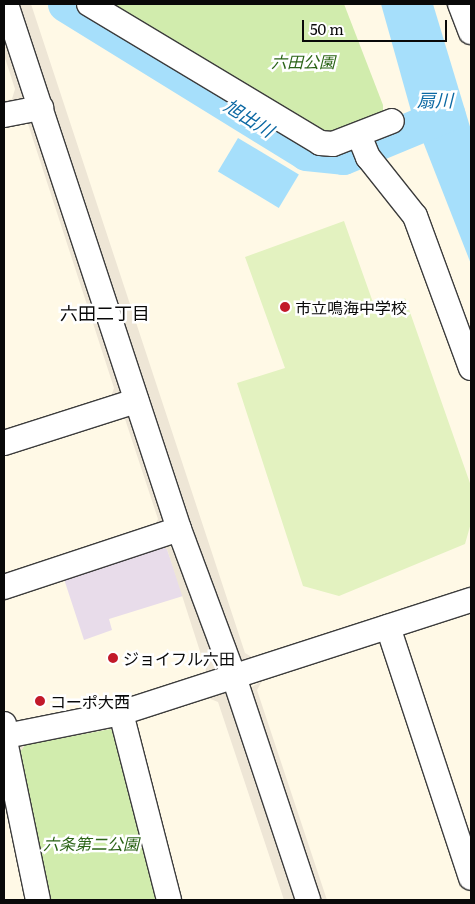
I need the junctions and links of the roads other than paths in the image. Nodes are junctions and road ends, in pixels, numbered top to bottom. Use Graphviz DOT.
graph roads {
  1 [pos="6,4"];
  2 [pos="89,4"];
  3 [pos="460,4"];
  4 [pos="471,32"];
  5 [pos="41,108"];
  6 [pos="4,115"];
  7 [pos="392,121"];
  8 [pos="362,144"];
  9 [pos="471,368"];
  10 [pos="136,401"];
  11 [pos="4,443"];
  12 [pos="179,529"];
  13 [pos="4,586"];
  14 [pos="471,600"];
  15 [pos="388,627"];
  16 [pos="234,677"];
  17 [pos="122,713"];
  18 [pos="4,732"];
  19 [pos="471,878"];
  20 [pos="38,900"];
  21 [pos="170,900"];
  22 [pos="308,900"];
  1 -- 5 [label="street"];
  2 -- 8 [label="street"];
  3 -- 4 [label="street"];
  5 -- 6 [label="street"];
  5 -- 10 [label="street"];
  7 -- 8 [label="street"];
  8 -- 9 [label="street"];
  10 -- 11 [label="street"];
  10 -- 12 [label="street"];
  12 -- 13 [label="street"];
  12 -- 16 [label="street"];
  14 -- 15 [label="street"];
  15 -- 16 [label="street"];
  15 -- 19 [label="street"];
  16 -- 17 [label="street"];
  16 -- 22 [label="street"];
  17 -- 18 [label="street"];
  17 -- 21 [label="street"];
  18 -- 20 [label="street"];
}
